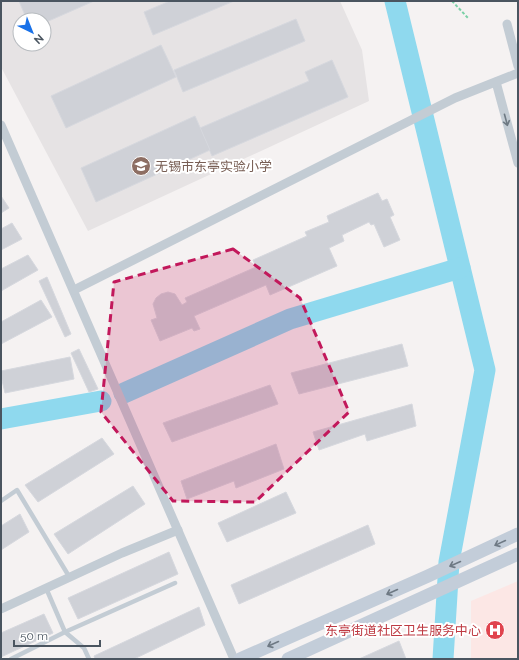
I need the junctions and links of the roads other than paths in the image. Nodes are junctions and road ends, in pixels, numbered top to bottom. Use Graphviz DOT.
graph roads {
  1 [pos="507,24"];
  2 [pos="518,66"];
  3 [pos="518,73"];
  4 [pos="496,82"];
  5 [pos="1,125"];
  6 [pos="518,163"];
  7 [pos="74,290"];
  8 [pos="1,501"];
  9 [pos="178,530"];
  10 [pos="518,534"];
  11 [pos="518,554"];
  12 [pos="70,578"];
  13 [pos="175,583"];
  14 [pos="46,588"];
  15 [pos="1,609"];
  16 [pos="65,632"];
  17 [pos="12,659"];
  18 [pos="89,659"];
  19 [pos="234,659"];
  20 [pos="240,659"];
  21 [pos="288,659"];
  1 -- 2 [label="street"];
  3 -- 4 [label="street"];
  4 -- 6 [label="street, one-way"];
  4 -- 7 [label="street"];
  5 -- 7 [label="street"];
  7 -- 9 [label="street"];
  8 -- 12 [label="lane"];
  9 -- 12 [label="street"];
  9 -- 19 [label="street"];
  10 -- 20 [label="main road, one-way"];
  11 -- 21 [label="main road"];
  12 -- 14 [label="street"];
  13 -- 16 [label="lane"];
  14 -- 15 [label="street"];
  14 -- 16 [label="lane"];
  16 -- 17 [label="lane"];
  16 -- 18 [label="lane"];
}
